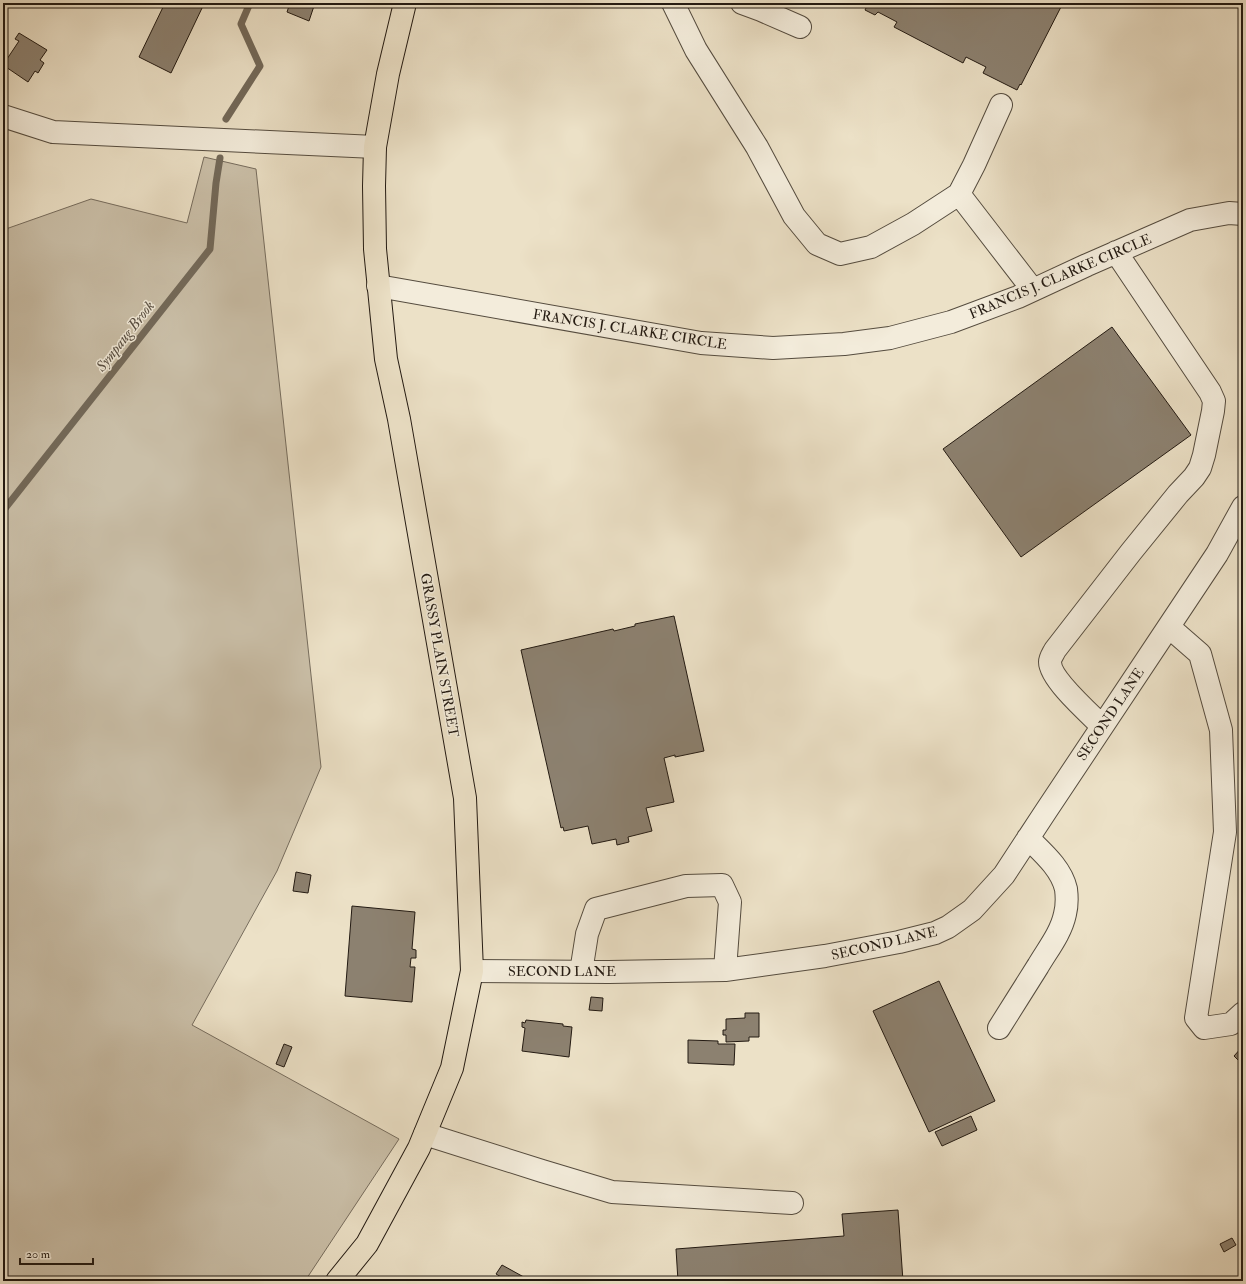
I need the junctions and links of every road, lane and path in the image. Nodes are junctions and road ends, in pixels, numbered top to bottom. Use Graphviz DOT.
graph roads {
  1 [pos="405,3"];
  2 [pos="674,3"];
  3 [pos="742,3"];
  4 [pos="800,27"];
  5 [pos="1000,105"];
  6 [pos="3,116"];
  7 [pos="375,147"];
  8 [pos="959,194"];
  9 [pos="1243,214"];
  10 [pos="1116,252"];
  11 [pos="378,286"];
  12 [pos="1033,290"];
  13 [pos="1243,507"];
  14 [pos="1168,627"];
  15 [pos="1102,726"];
  16 [pos="1028,838"];
  17 [pos="724,970"];
  18 [pos="472,971"];
  19 [pos="581,972"];
  20 [pos="1243,1013"];
  21 [pos="999,1028"];
  22 [pos="425,1134"];
  23 [pos="792,1204"];
  24 [pos="337,1281"];
  1 -- 7 [label="main road, GRASSY PLAIN STREET"];
  2 -- 8 [label="street"];
  3 -- 4 [label="street"];
  5 -- 8 [label="street"];
  6 -- 7 [label="street"];
  7 -- 11 [label="main road, GRASSY PLAIN STREET"];
  8 -- 12 [label="street"];
  9 -- 10 [label="street, FRANCIS J. CLARKE CIRCLE"];
  10 -- 12 [label="street, FRANCIS J. CLARKE CIRCLE"];
  10 -- 15 [label="street"];
  11 -- 12 [label="street, FRANCIS J. CLARKE CIRCLE"];
  11 -- 18 [label="main road, GRASSY PLAIN STREET"];
  13 -- 14 [label="street, SECOND LANE"];
  14 -- 15 [label="street, SECOND LANE"];
  14 -- 20 [label="street"];
  15 -- 16 [label="street, SECOND LANE"];
  16 -- 17 [label="street, SECOND LANE"];
  16 -- 21 [label="street"];
  17 -- 19 [label="street, SECOND LANE"];
  17 -- 19 [label="street"];
  18 -- 19 [label="street, SECOND LANE"];
  18 -- 22 [label="main road, GRASSY PLAIN STREET"];
  22 -- 23 [label="street"];
  22 -- 24 [label="main road, GRASSY PLAIN STREET"];
}
